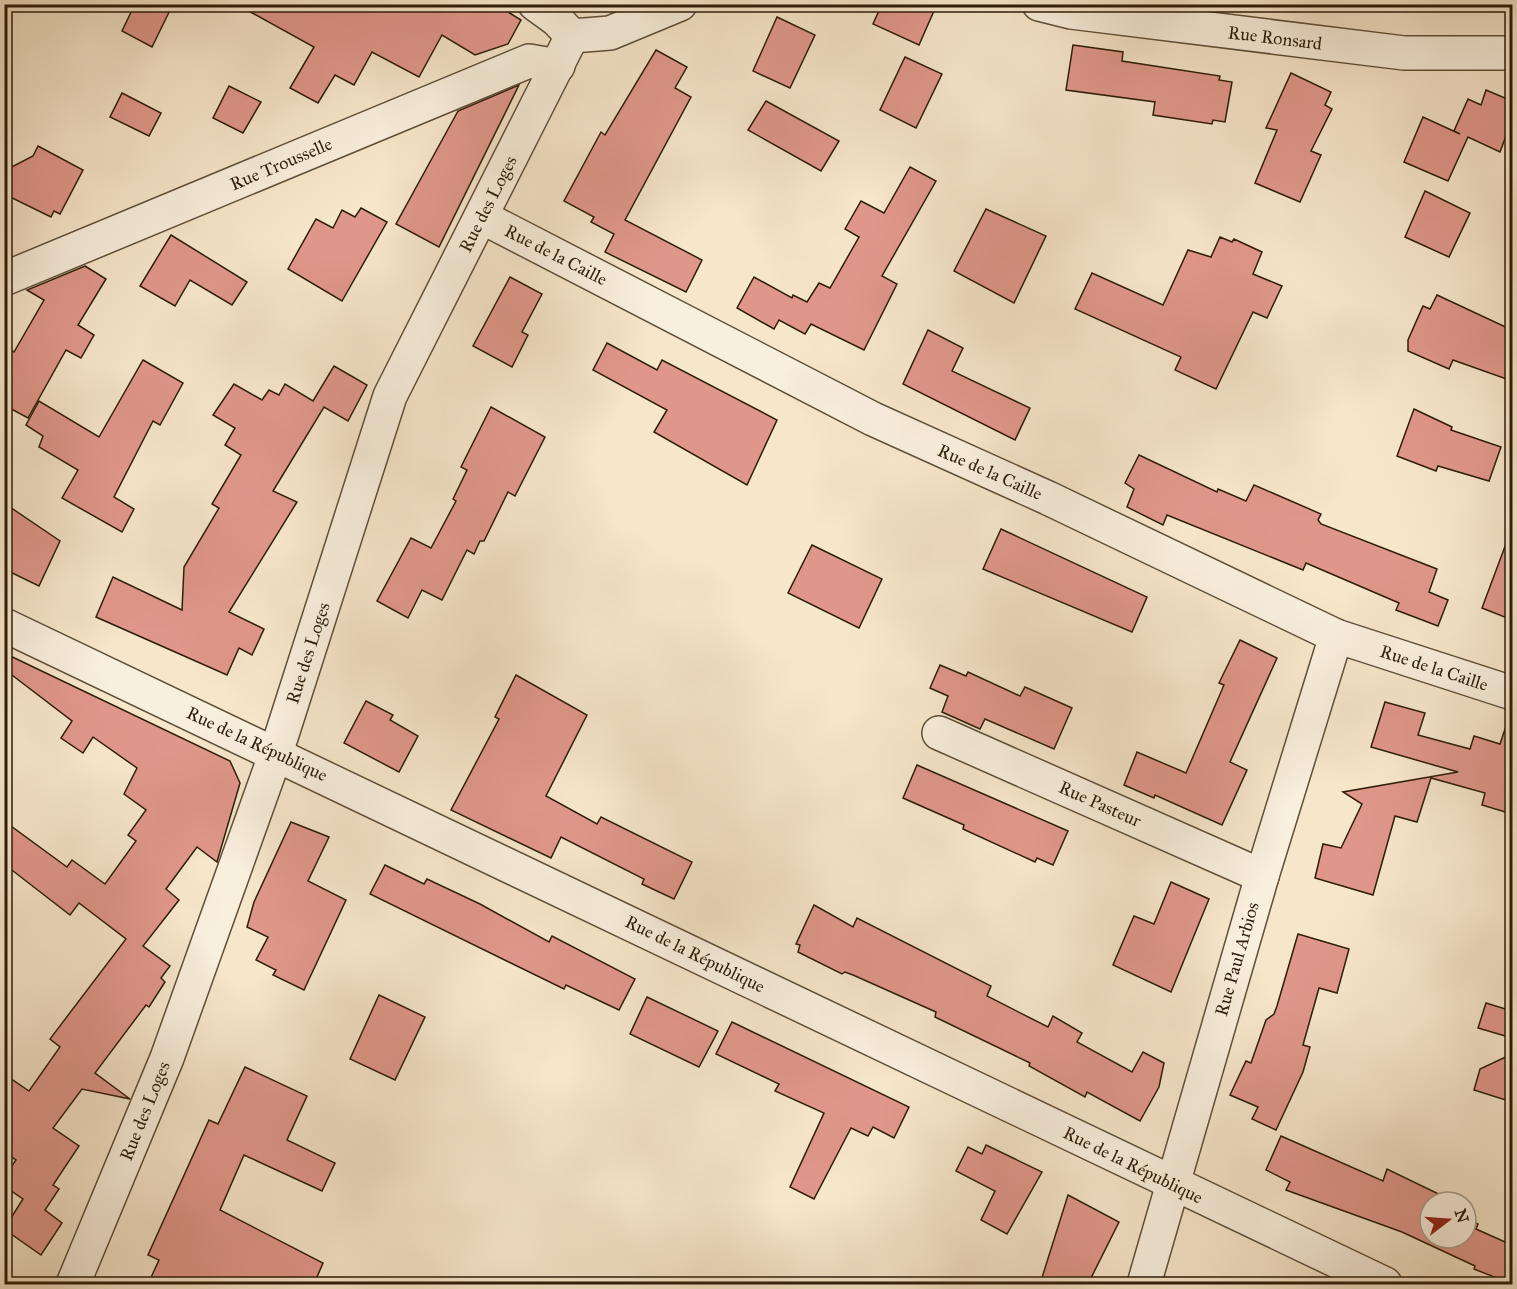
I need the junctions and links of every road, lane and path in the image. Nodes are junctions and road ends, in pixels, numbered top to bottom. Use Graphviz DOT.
graph roads {
  1 [pos="535,4"];
  2 [pos="680,4"];
  3 [pos="1040,4"];
  4 [pos="572,36"];
  5 [pos="1512,53"];
  6 [pos="558,66"];
  7 [pos="482,217"];
  8 [pos="4,279"];
  9 [pos="4,625"];
  10 [pos="1336,636"];
  11 [pos="1512,693"];
  12 [pos="939,733"];
  13 [pos="276,753"];
  14 [pos="1262,876"];
  15 [pos="1172,1184"];
  16 [pos="73,1284"];
  17 [pos="1144,1284"];
  18 [pos="1385,1284"];
  1 -- 4 [label="street"];
  2 -- 4 [label="street"];
  3 -- 5 [label="street, Rue Ronsard"];
  4 -- 6 [label="street, Rue des Loges"];
  6 -- 7 [label="street, Rue des Loges"];
  6 -- 8 [label="street, Rue Trousselle"];
  7 -- 10 [label="street, Rue de la Caille"];
  7 -- 13 [label="street, Rue des Loges"];
  9 -- 13 [label="street, Rue de la République"];
  10 -- 11 [label="street, Rue de la Caille"];
  10 -- 14 [label="street, Rue Paul Arbios"];
  12 -- 14 [label="street, Rue Pasteur"];
  13 -- 15 [label="street, Rue de la République"];
  13 -- 16 [label="street, Rue des Loges"];
  14 -- 15 [label="street, Rue Paul Arbios"];
  15 -- 17 [label="street, Rue Paul Arbios"];
  15 -- 18 [label="street, Rue de la République"];
}
